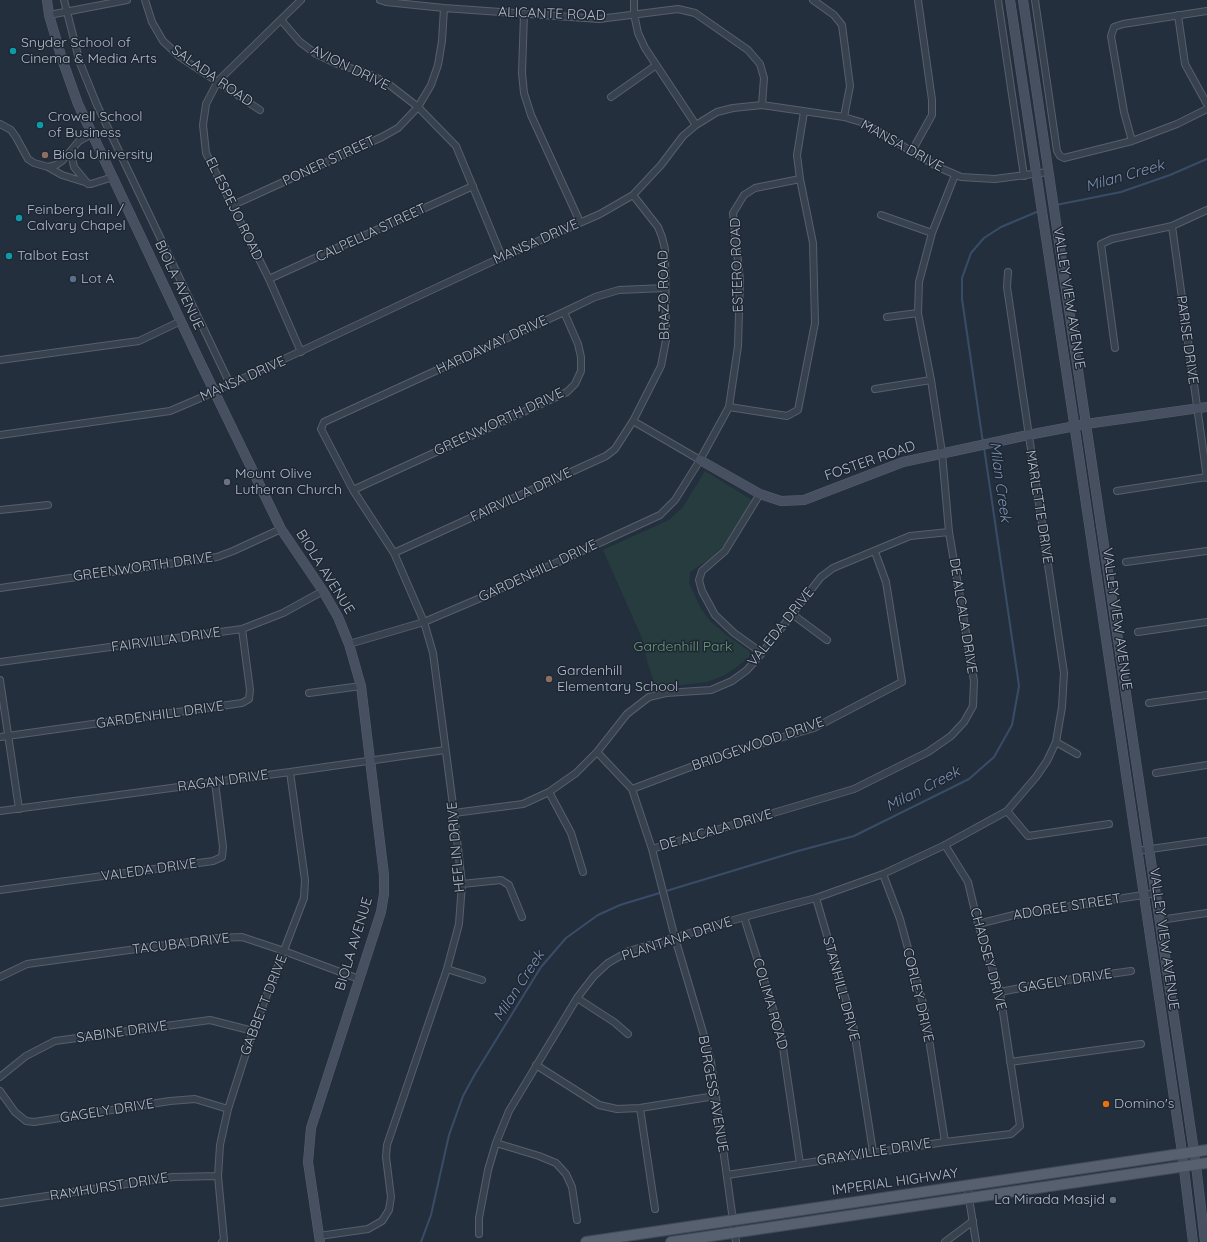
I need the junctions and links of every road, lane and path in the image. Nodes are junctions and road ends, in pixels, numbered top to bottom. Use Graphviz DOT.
graph roads {
  1 [pos="47,0"];
  2 [pos="64,0"];
  3 [pos="126,0"];
  4 [pos="145,0"];
  5 [pos="301,0"];
  6 [pos="380,0"];
  7 [pos="634,0"];
  8 [pos="813,0"];
  9 [pos="918,0"];
  10 [pos="998,0"];
  11 [pos="1010,0"];
  12 [pos="1023,0"];
  13 [pos="1035,0"];
  14 [pos="444,8"];
  15 [pos="1207,11"];
  16 [pos="66,12"];
  17 [pos="524,14"];
  18 [pos="634,14"];
  19 [pos="49,15"];
  20 [pos="1178,15"];
  21 [pos="280,20"];
  22 [pos="655,66"];
  23 [pos="218,81"];
  24 [pos="611,97"];
  25 [pos="1207,104"];
  26 [pos="762,105"];
  27 [pos="418,107"];
  28 [pos="260,110"];
  29 [pos="1207,110"];
  30 [pos="804,112"];
  31 [pos="844,118"];
  32 [pos="0,124"];
  33 [pos="696,125"];
  34 [pos="92,134"];
  35 [pos="1132,141"];
  36 [pos="74,147"];
  37 [pos="912,151"];
  38 [pos="48,167"];
  39 [pos="1048,172"];
  40 [pos="1036,174"];
  41 [pos="955,175"];
  42 [pos="1024,176"];
  43 [pos="113,178"];
  44 [pos="800,179"];
  45 [pos="89,184"];
  46 [pos="473,186"];
  47 [pos="633,196"];
  48 [pos="233,205"];
  49 [pos="1207,210"];
  50 [pos="881,215"];
  51 [pos="580,222"];
  52 [pos="1172,226"];
  53 [pos="932,233"];
  54 [pos="502,257"];
  55 [pos="1008,272"];
  56 [pos="269,279"];
  57 [pos="665,288"];
  58 [pos="564,312"];
  59 [pos="918,313"];
  60 [pos="887,317"];
  61 [pos="181,321"];
  62 [pos="1115,348"];
  63 [pos="301,352"];
  64 [pos="0,360"];
  65 [pos="931,380"];
  66 [pos="230,384"];
  67 [pos="875,388"];
  68 [pos="215,391"];
  69 [pos="729,406"];
  70 [pos="1207,406"];
  71 [pos="1196,408"];
  72 [pos="633,421"];
  73 [pos="324,422"];
  74 [pos="1086,424"];
  75 [pos="1074,426"];
  76 [pos="0,435"];
  77 [pos="1028,435"];
  78 [pos="942,453"];
  79 [pos="700,460"];
  80 [pos="1207,477"];
  81 [pos="353,490"];
  82 [pos="1117,491"];
  83 [pos="760,494"];
  84 [pos="48,505"];
  85 [pos="0,510"];
  86 [pos="281,529"];
  87 [pos="949,532"];
  88 [pos="1207,550"];
  89 [pos="875,552"];
  90 [pos="394,553"];
  91 [pos="1126,562"];
  92 [pos="0,588"];
  93 [pos="323,591"];
  94 [pos="792,614"];
  95 [pos="424,622"];
  96 [pos="1207,622"];
  97 [pos="242,629"];
  98 [pos="1138,632"];
  99 [pos="827,640"];
  100 [pos="349,644"];
  101 [pos="762,653"];
  102 [pos="0,662"];
  103 [pos="0,680"];
  104 [pos="361,686"];
  105 [pos="309,693"];
  106 [pos="1207,695"];
  107 [pos="1148,703"];
  108 [pos="8,736"];
  109 [pos="0,737"];
  110 [pos="1056,742"];
  111 [pos="445,750"];
  112 [pos="597,752"];
  113 [pos="1077,754"];
  114 [pos="370,761"];
  115 [pos="1207,766"];
  116 [pos="290,772"];
  117 [pos="1156,773"];
  118 [pos="215,782"];
  119 [pos="632,789"];
  120 [pos="549,792"];
  121 [pos="19,809"];
  122 [pos="0,811"];
  123 [pos="1006,811"];
  124 [pos="454,813"];
  125 [pos="1109,824"];
  126 [pos="1207,841"];
  127 [pos="945,845"];
  128 [pos="652,849"];
  129 [pos="1149,849"];
  130 [pos="1137,851"];
  131 [pos="583,872"];
  132 [pos="883,874"];
  133 [pos="462,884"];
  134 [pos="0,890"];
  135 [pos="1156,893"];
  136 [pos="1144,895"];
  137 [pos="816,898"];
  138 [pos="1207,913"];
  139 [pos="522,917"];
  140 [pos="744,917"];
  141 [pos="1160,920"];
  142 [pos="978,924"];
  143 [pos="675,938"];
  144 [pos="284,951"];
  145 [pos="447,969"];
  146 [pos="1131,971"];
  147 [pos="0,977"];
  148 [pos="359,979"];
  149 [pos="482,980"];
  150 [pos="1000,992"];
  151 [pos="577,998"];
  152 [pos="252,1030"];
  153 [pos="628,1034"];
  154 [pos="1141,1044"];
  155 [pos="1010,1062"];
  156 [pos="536,1065"];
  157 [pos="0,1077"];
  158 [pos="0,1091"];
  159 [pos="715,1096"];
  160 [pos="640,1108"];
  161 [pos="228,1109"];
  162 [pos="1020,1126"];
  163 [pos="946,1142"];
  164 [pos="496,1143"];
  165 [pos="1207,1150"];
  166 [pos="873,1152"];
  167 [pos="1194,1152"];
  168 [pos="1182,1154"];
  169 [pos="1207,1163"];
  170 [pos="800,1164"];
  171 [pos="1196,1165"];
  172 [pos="1184,1167"];
  173 [pos="727,1175"];
  174 [pos="218,1176"];
  175 [pos="967,1186"];
  176 [pos="969,1198"];
  177 [pos="0,1203"];
  178 [pos="656,1209"];
  179 [pos="577,1220"];
  180 [pos="733,1220"];
  181 [pos="973,1221"];
  182 [pos="479,1234"];
  183 [pos="736,1237"];
  184 [pos="319,1239"];
  185 [pos="223,1241"];
  186 [pos="586,1242"];
  187 [pos="671,1242"];
  188 [pos="945,1242"];
  189 [pos="976,1242"];
  190 [pos="1193,1242"];
  191 [pos="1205,1242"];
  1 -- 19 [label="main road, BIOLA AVENUE"];
  2 -- 16 [label="street, BIOLA AVENUE"];
  3 -- 16 [label="street"];
  4 -- 23 [label="street, SALADA ROAD"];
  5 -- 21 [label="street, EL ESPEJO ROAD"];
  6 -- 14 [label="street, ALICANTE ROAD"];
  7 -- 18 [label="street"];
  8 -- 31 [label="street"];
  9 -- 37 [label="street"];
  10 -- 42 [label="street"];
  11 -- 40 [label="main road, VALLEY VIEW AVENUE"];
  12 -- 39 [label="main road, VALLEY VIEW AVENUE"];
  13 -- 35 [label="street"];
  14 -- 17 [label="street, ALICANTE ROAD"];
  14 -- 27 [label="street, PONER STREET"];
  15 -- 20 [label="street"];
  16 -- 19 [label="street"];
  16 -- 66 [label="street, BIOLA AVENUE"];
  17 -- 18 [label="street, ALICANTE ROAD"];
  17 -- 51 [label="street"];
  18 -- 22 [label="street"];
  18 -- 26 [label="street, ALICANTE ROAD"];
  19 -- 34 [label="main road, BIOLA AVENUE"];
  20 -- 25 [label="street"];
  20 -- 35 [label="street"];
  21 -- 23 [label="street, EL ESPEJO ROAD"];
  21 -- 27 [label="street, AVION DRIVE"];
  22 -- 24 [label="street"];
  22 -- 33 [label="street"];
  23 -- 28 [label="street, SALADA ROAD"];
  23 -- 48 [label="street, EL ESPEJO ROAD"];
  26 -- 30 [label="street, MANSA DRIVE"];
  26 -- 33 [label="street, MANSA DRIVE"];
  27 -- 46 [label="street, AVION DRIVE"];
  27 -- 48 [label="street, PONER STREET"];
  29 -- 35 [label="street"];
  30 -- 31 [label="street, MANSA DRIVE"];
  30 -- 44 [label="street"];
  31 -- 37 [label="street, MANSA DRIVE"];
  32 -- 38 [label="street"];
  33 -- 47 [label="street, MANSA DRIVE"];
  34 -- 36 [label="street"];
  34 -- 43 [label="main road, BIOLA AVENUE"];
  36 -- 38 [label="street"];
  36 -- 45 [label="street"];
  37 -- 41 [label="street, MANSA DRIVE"];
  38 -- 45 [label="street"];
  39 -- 40 [label="street, MANSA DRIVE"];
  39 -- 74 [label="main road, VALLEY VIEW AVENUE"];
  40 -- 42 [label="street, MANSA DRIVE"];
  40 -- 75 [label="main road, VALLEY VIEW AVENUE"];
  41 -- 42 [label="street, MANSA DRIVE"];
  41 -- 53 [label="street, DE ALCALA DRIVE"];
  43 -- 45 [label="street"];
  43 -- 61 [label="main road, BIOLA AVENUE"];
  44 -- 69 [label="street, ESTERO ROAD"];
  44 -- 69 [label="street"];
  46 -- 54 [label="street, AVION DRIVE"];
  46 -- 56 [label="street, CALPELLA STREET"];
  47 -- 51 [label="street, MANSA DRIVE"];
  47 -- 57 [label="street, BRAZO ROAD"];
  48 -- 56 [label="street, EL ESPEJO ROAD"];
  49 -- 52 [label="street"];
  50 -- 53 [label="street"];
  51 -- 54 [label="street, MANSA DRIVE"];
  52 -- 62 [label="street"];
  52 -- 71 [label="street, PARISE DRIVE"];
  53 -- 59 [label="street, DE ALCALA DRIVE"];
  54 -- 63 [label="street, MANSA DRIVE"];
  55 -- 77 [label="street, MARLETTE DRIVE"];
  56 -- 63 [label="street, EL ESPEJO ROAD"];
  57 -- 58 [label="street, HARDAWAY DRIVE"];
  57 -- 72 [label="street, BRAZO ROAD"];
  58 -- 73 [label="street, HARDAWAY DRIVE"];
  58 -- 81 [label="street, GREENWORTH DRIVE"];
  59 -- 60 [label="street"];
  59 -- 65 [label="street, DE ALCALA DRIVE"];
  61 -- 64 [label="street"];
  61 -- 68 [label="main road, BIOLA AVENUE"];
  63 -- 66 [label="street, MANSA DRIVE"];
  65 -- 67 [label="street"];
  65 -- 78 [label="street, DE ALCALA DRIVE"];
  66 -- 68 [label="street, MANSA DRIVE"];
  68 -- 76 [label="street, MANSA DRIVE"];
  68 -- 86 [label="main road, BIOLA AVENUE"];
  69 -- 79 [label="street, ESTERO ROAD"];
  70 -- 71 [label="main road, FOSTER ROAD"];
  71 -- 74 [label="main road, FOSTER ROAD"];
  71 -- 80 [label="street, PARISE DRIVE"];
  72 -- 79 [label="street, FOSTER ROAD"];
  72 -- 90 [label="street, FAIRVILLA DRIVE"];
  73 -- 81 [label="street, HEFLIN DRIVE"];
  74 -- 75 [label="main road, FOSTER ROAD"];
  74 -- 129 [label="main road, VALLEY VIEW AVENUE"];
  75 -- 77 [label="main road, FOSTER ROAD"];
  75 -- 130 [label="main road, VALLEY VIEW AVENUE"];
  77 -- 78 [label="main road, FOSTER ROAD"];
  77 -- 110 [label="street, MARLETTE DRIVE"];
  78 -- 83 [label="main road, FOSTER ROAD"];
  78 -- 87 [label="street, DE ALCALA DRIVE"];
  79 -- 83 [label="main road, FOSTER ROAD"];
  79 -- 95 [label="street, GARDENHILL DRIVE"];
  80 -- 82 [label="street"];
  81 -- 90 [label="street, HEFLIN DRIVE"];
  83 -- 101 [label="street"];
  84 -- 85 [label="street"];
  86 -- 92 [label="street, GREENWORTH DRIVE"];
  86 -- 93 [label="main road, BIOLA AVENUE"];
  87 -- 89 [label="street, VALEDA DRIVE"];
  87 -- 128 [label="street, DE ALCALA DRIVE"];
  88 -- 91 [label="street"];
  89 -- 94 [label="street, VALEDA DRIVE"];
  89 -- 119 [label="street, BRIDGEWOOD DRIVE"];
  90 -- 95 [label="street, HEFLIN DRIVE"];
  93 -- 97 [label="street, FAIRVILLA DRIVE"];
  93 -- 100 [label="main road, BIOLA AVENUE"];
  94 -- 99 [label="street"];
  94 -- 101 [label="street, VALEDA DRIVE"];
  95 -- 100 [label="street, GARDENHILL DRIVE"];
  95 -- 111 [label="street, HEFLIN DRIVE"];
  96 -- 98 [label="street"];
  97 -- 102 [label="street, FAIRVILLA DRIVE"];
  97 -- 108 [label="street, GARDENHILL DRIVE"];
  100 -- 104 [label="main road, BIOLA AVENUE"];
  101 -- 112 [label="street, VALEDA DRIVE"];
  103 -- 108 [label="street"];
  104 -- 105 [label="street"];
  104 -- 114 [label="main road, BIOLA AVENUE"];
  106 -- 107 [label="street"];
  108 -- 109 [label="street, GARDENHILL DRIVE"];
  108 -- 121 [label="street"];
  110 -- 113 [label="street"];
  110 -- 123 [label="street, MARLETTE DRIVE"];
  111 -- 114 [label="street, RAGAN DRIVE"];
  111 -- 124 [label="street, HEFLIN DRIVE"];
  112 -- 119 [label="street, BURGESS AVENUE"];
  112 -- 120 [label="street, VALEDA DRIVE"];
  114 -- 116 [label="street, RAGAN DRIVE"];
  114 -- 148 [label="main road, BIOLA AVENUE"];
  115 -- 117 [label="street"];
  116 -- 118 [label="street, RAGAN DRIVE"];
  116 -- 144 [label="street, GABBETT DRIVE"];
  118 -- 121 [label="street, RAGAN DRIVE"];
  118 -- 134 [label="street, VALEDA DRIVE"];
  119 -- 128 [label="street, BURGESS AVENUE"];
  120 -- 124 [label="street, VALEDA DRIVE"];
  120 -- 131 [label="street"];
  121 -- 122 [label="street, RAGAN DRIVE"];
  123 -- 125 [label="street"];
  123 -- 127 [label="street, PLANTANA DRIVE"];
  124 -- 133 [label="street, HEFLIN DRIVE"];
  126 -- 129 [label="street"];
  127 -- 132 [label="street, PLANTANA DRIVE"];
  127 -- 142 [label="street, CHADSEY DRIVE"];
  128 -- 143 [label="street, BURGESS AVENUE"];
  129 -- 130 [label="street"];
  129 -- 135 [label="main road, VALLEY VIEW AVENUE"];
  130 -- 136 [label="main road, VALLEY VIEW AVENUE"];
  132 -- 137 [label="street, PLANTANA DRIVE"];
  132 -- 163 [label="street, CORLEY DRIVE"];
  133 -- 139 [label="street"];
  133 -- 145 [label="street, HEFLIN DRIVE"];
  135 -- 136 [label="street, ADOREE STREET"];
  135 -- 141 [label="main road, VALLEY VIEW AVENUE"];
  136 -- 142 [label="street, ADOREE STREET"];
  136 -- 168 [label="main road, VALLEY VIEW AVENUE"];
  137 -- 140 [label="street, PLANTANA DRIVE"];
  137 -- 166 [label="street, STANHILL DRIVE"];
  138 -- 141 [label="street"];
  140 -- 143 [label="street, PLANTANA DRIVE"];
  140 -- 170 [label="street, COLIMA ROAD"];
  141 -- 167 [label="main road, VALLEY VIEW AVENUE"];
  142 -- 150 [label="street, CHADSEY DRIVE"];
  143 -- 151 [label="street, PLANTANA DRIVE"];
  143 -- 159 [label="street, BURGESS AVENUE"];
  144 -- 147 [label="street, TACUBA DRIVE"];
  144 -- 148 [label="street, TACUBA DRIVE"];
  144 -- 152 [label="street, GABBETT DRIVE"];
  145 -- 149 [label="street"];
  145 -- 184 [label="street, HEFLIN DRIVE"];
  146 -- 150 [label="street, GAGELY DRIVE"];
  148 -- 184 [label="main road, BIOLA AVENUE"];
  150 -- 155 [label="street, CHADSEY DRIVE"];
  151 -- 153 [label="street"];
  151 -- 156 [label="street, PLANTANA DRIVE"];
  152 -- 157 [label="street, SABINE DRIVE"];
  152 -- 161 [label="street, GABBETT DRIVE"];
  154 -- 155 [label="street"];
  155 -- 162 [label="street, CHADSEY DRIVE"];
  156 -- 160 [label="street"];
  156 -- 164 [label="street, PLANTANA DRIVE"];
  158 -- 161 [label="street, GAGELY DRIVE"];
  159 -- 160 [label="street"];
  159 -- 173 [label="street, BURGESS AVENUE"];
  160 -- 178 [label="street"];
  161 -- 174 [label="street, GABBETT DRIVE"];
  162 -- 163 [label="street, GRAYVILLE DRIVE"];
  163 -- 166 [label="street, GRAYVILLE DRIVE"];
  164 -- 179 [label="street"];
  164 -- 182 [label="street, PLANTANA DRIVE"];
  165 -- 167 [label="main road, IMPERIAL HIGHWAY"];
  166 -- 170 [label="street, GRAYVILLE DRIVE"];
  167 -- 168 [label="main road, IMPERIAL HIGHWAY"];
  167 -- 171 [label="main road, VALLEY VIEW AVENUE"];
  168 -- 172 [label="main road, VALLEY VIEW AVENUE"];
  168 -- 175 [label="main road, IMPERIAL HIGHWAY"];
  169 -- 171 [label="main road, IMPERIAL HIGHWAY"];
  170 -- 173 [label="street, GRAYVILLE DRIVE"];
  171 -- 172 [label="main road, IMPERIAL HIGHWAY"];
  171 -- 191 [label="main road, VALLEY VIEW AVENUE"];
  172 -- 176 [label="main road, IMPERIAL HIGHWAY"];
  172 -- 190 [label="main road, VALLEY VIEW AVENUE"];
  173 -- 180 [label="street, BURGESS AVENUE"];
  174 -- 177 [label="street, RAMHURST DRIVE"];
  174 -- 185 [label="street, GABBETT DRIVE"];
  175 -- 176 [label="street"];
  175 -- 180 [label="main road, IMPERIAL HIGHWAY"];
  176 -- 181 [label="street"];
  176 -- 183 [label="main road, IMPERIAL HIGHWAY"];
  180 -- 183 [label="street, BURGESS AVENUE"];
  180 -- 186 [label="main road, IMPERIAL HIGHWAY"];
  181 -- 188 [label="street"];
  181 -- 189 [label="street"];
  183 -- 187 [label="main road, IMPERIAL HIGHWAY"];
}
